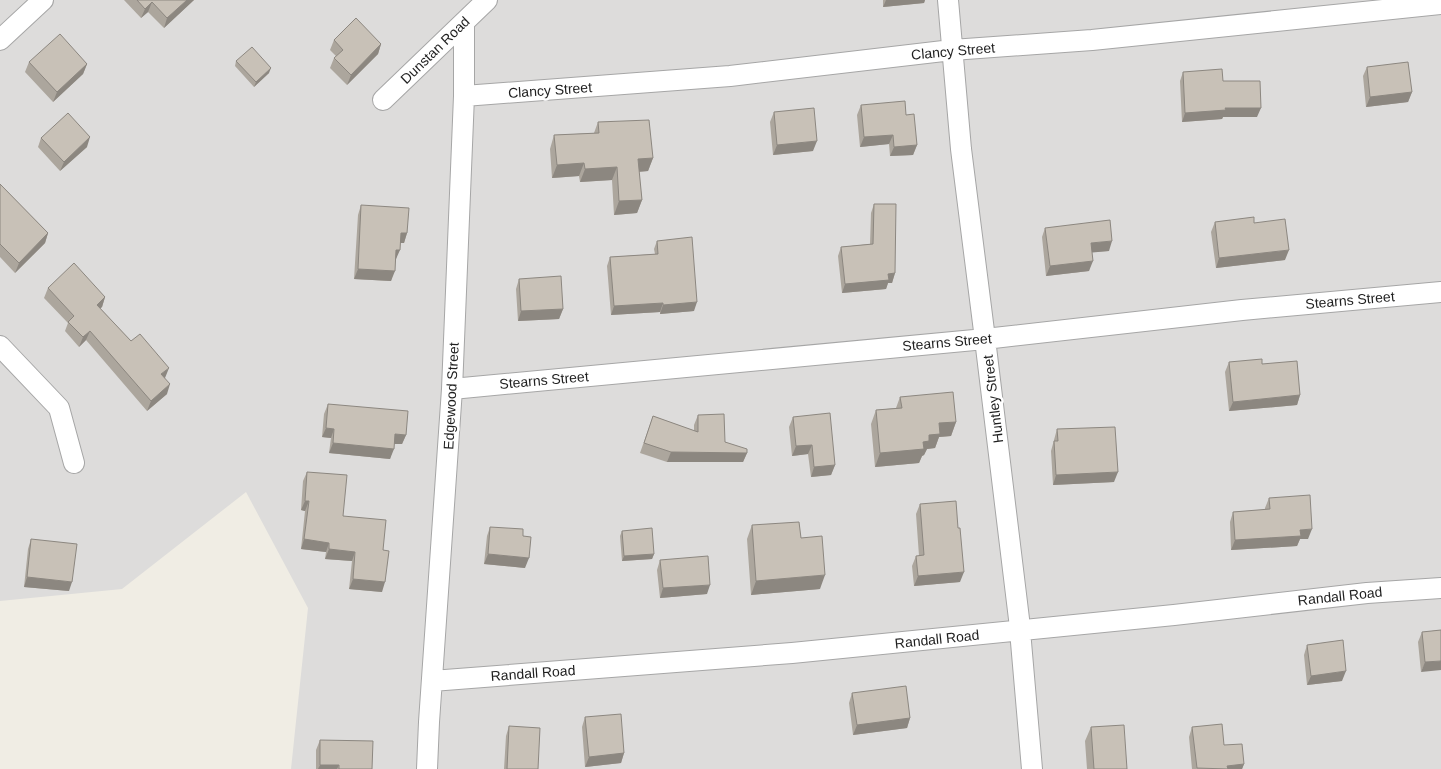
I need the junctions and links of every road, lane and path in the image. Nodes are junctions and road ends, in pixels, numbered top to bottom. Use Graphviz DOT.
graph roads {
  1 [pos="43,0"];
  2 [pos="487,0"];
  3 [pos="948,0"];
  4 [pos="1441,4"];
  5 [pos="464,22"];
  6 [pos="0,40"];
  7 [pos="952,50"];
  8 [pos="464,96"];
  9 [pos="383,100"];
  10 [pos="1441,292"];
  11 [pos="985,338"];
  12 [pos="0,346"];
  13 [pos="452,388"];
  14 [pos="74,463"];
  15 [pos="1441,588"];
  16 [pos="1020,630"];
  17 [pos="432,681"];
  18 [pos="427,769"];
  19 [pos="1032,769"];
  1 -- 6 [label="street"];
  2 -- 5 [label="street, Dunstan Road"];
  3 -- 7 [label="street, Huntley Street"];
  4 -- 7 [label="street, Clancy Street"];
  5 -- 8 [label="street, Edgewood Street"];
  5 -- 9 [label="street, Dunstan Road"];
  7 -- 8 [label="street, Clancy Street"];
  7 -- 11 [label="street, Huntley Street"];
  8 -- 13 [label="street, Edgewood Street"];
  10 -- 11 [label="street, Stearns Street"];
  11 -- 13 [label="street, Stearns Street"];
  11 -- 16 [label="street, Huntley Street"];
  12 -- 14 [label="street"];
  13 -- 17 [label="street, Edgewood Street"];
  15 -- 16 [label="street, Randall Road"];
  16 -- 17 [label="street, Randall Road"];
  16 -- 19 [label="street, Huntley Street"];
  17 -- 18 [label="street, Edgewood Street"];
}
